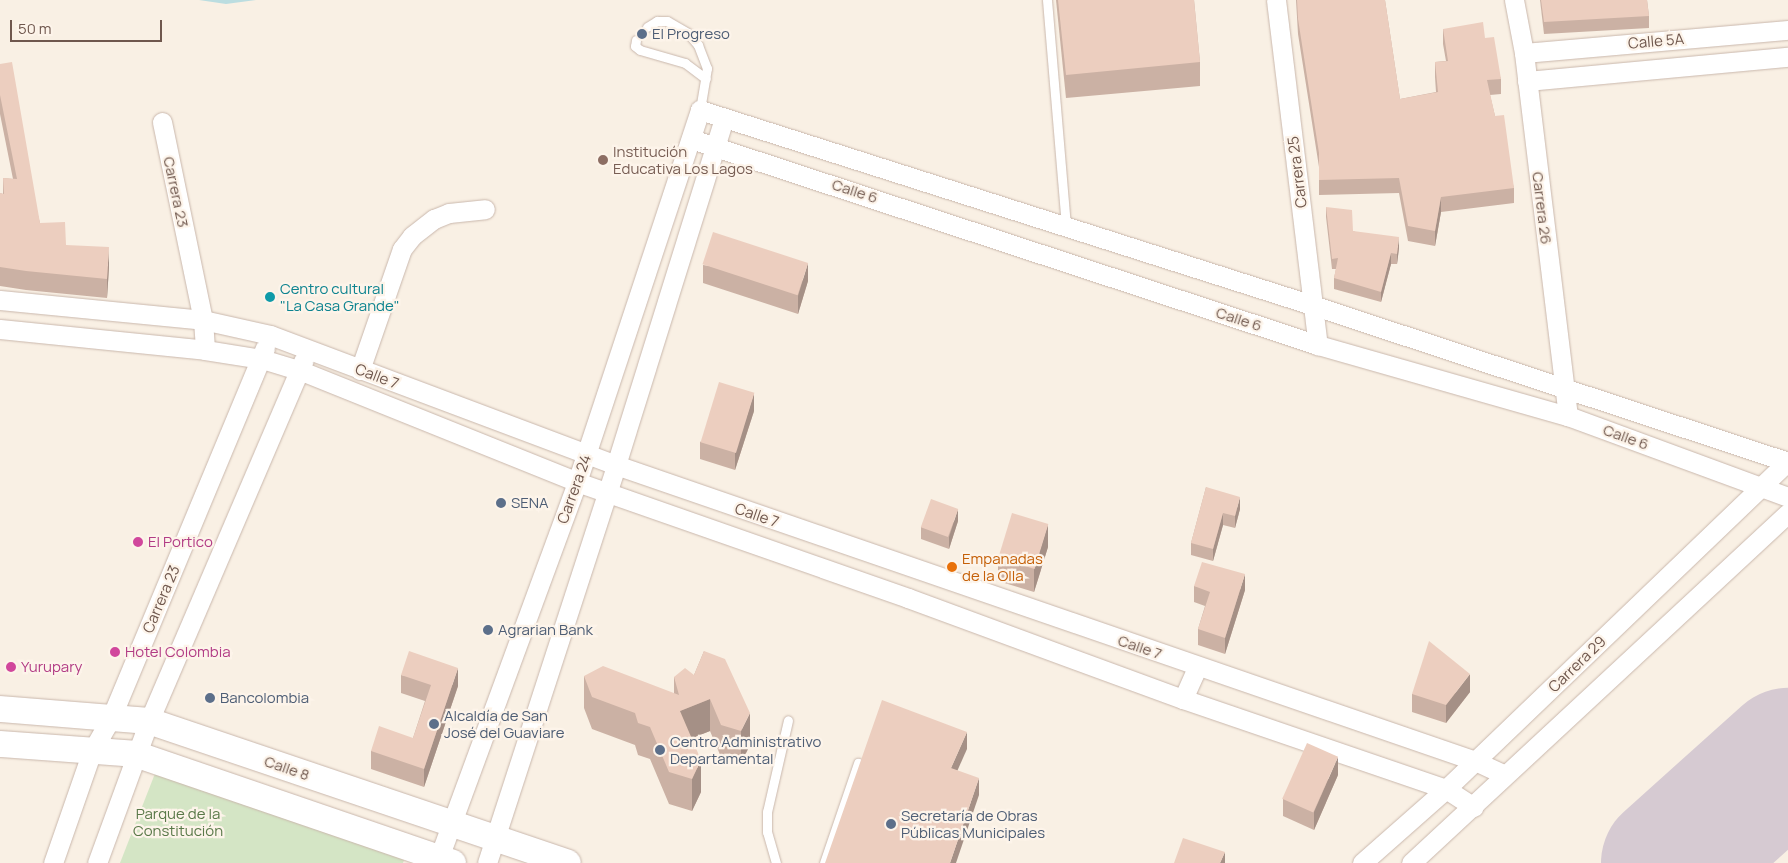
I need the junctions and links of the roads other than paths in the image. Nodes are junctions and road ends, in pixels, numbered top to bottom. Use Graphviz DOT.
graph roads {
  1 [pos="1047,0"];
  2 [pos="1276,0"];
  3 [pos="1514,0"];
  4 [pos="647,27"];
  5 [pos="1788,30"];
  6 [pos="636,40"];
  7 [pos="1524,53"];
  8 [pos="1788,57"];
  9 [pos="706,79"];
  10 [pos="1526,81"];
  11 [pos="700,110"];
  12 [pos="724,119"];
  13 [pos="162,122"];
  14 [pos="691,139"];
  15 [pos="716,145"];
  16 [pos="485,209"];
  17 [pos="1066,225"];
  18 [pos="0,300"];
  19 [pos="1312,305"];
  20 [pos="203,320"];
  21 [pos="0,329"];
  22 [pos="270,335"];
  23 [pos="1318,345"];
  24 [pos="309,349"];
  25 [pos="205,350"];
  26 [pos="262,359"];
  27 [pos="299,370"];
  28 [pos="360,370"];
  29 [pos="1564,386"];
  30 [pos="1568,416"];
  31 [pos="586,454"];
  32 [pos="1788,461"];
  33 [pos="616,465"];
  34 [pos="577,482"];
  35 [pos="1764,486"];
  36 [pos="607,491"];
  37 [pos="1788,497"];
  38 [pos="1788,513"];
  39 [pos="918,571"];
  40 [pos="908,598"];
  41 [pos="1197,667"];
  42 [pos="1183,699"];
  43 [pos="0,709"];
  44 [pos="111,718"];
  45 [pos="788,720"];
  46 [pos="149,721"];
  47 [pos="0,744"];
  48 [pos="92,751"];
  49 [pos="136,754"];
  50 [pos="1475,761"];
  51 [pos="858,763"];
  52 [pos="1505,775"];
  53 [pos="1446,789"];
  54 [pos="1474,807"];
  55 [pos="451,824"];
  56 [pos="496,838"];
  57 [pos="442,861"];
  58 [pos="53,863"];
  59 [pos="97,863"];
  60 [pos="487,863"];
  61 [pos="568,863"];
  62 [pos="776,863"];
  63 [pos="824,863"];
  64 [pos="1362,863"];
  65 [pos="1410,863"];
  1 -- 17 [label="lane"];
  2 -- 19 [label="street, Carrera 25"];
  3 -- 7 [label="street, Carrera 26"];
  4 -- 9 [label="lane"];
  5 -- 7 [label="street, Calle 5A"];
  6 -- 9 [label="lane"];
  7 -- 10 [label="street, Carrera 26"];
  8 -- 10 [label="street, Calle 5A"];
  9 -- 11 [label="lane"];
  10 -- 29 [label="street, Carrera 26"];
  11 -- 12 [label="street, Calle 6"];
  11 -- 14 [label="street, Carrera 24"];
  12 -- 15 [label="street"];
  12 -- 17 [label="street, Calle 6"];
  13 -- 20 [label="street, Carrera 23"];
  14 -- 15 [label="street, Calle 6"];
  14 -- 31 [label="street, Carrera 24"];
  15 -- 23 [label="street, Calle 6"];
  15 -- 33 [label="street"];
  16 -- 28 [label="street"];
  17 -- 19 [label="street, Calle 6"];
  18 -- 20 [label="street, Calle 7"];
  19 -- 23 [label="street, Carrera 25"];
  19 -- 29 [label="street, Calle 6"];
  20 -- 22 [label="street, Calle 7"];
  20 -- 25 [label="street, Carrera 23"];
  21 -- 25 [label="street, Calle 7"];
  22 -- 24 [label="street, Calle 7"];
  22 -- 26 [label="street, Carrera 23"];
  23 -- 30 [label="street, Calle 6"];
  24 -- 27 [label="street"];
  24 -- 28 [label="street, Calle 7"];
  25 -- 26 [label="street, Calle 7"];
  26 -- 27 [label="street, Calle 7"];
  26 -- 44 [label="street, Carrera 23"];
  27 -- 34 [label="street, Calle 7"];
  27 -- 46 [label="street"];
  28 -- 31 [label="street, Calle 7"];
  29 -- 30 [label="street, Carrera 26"];
  29 -- 32 [label="street, Calle 6"];
  30 -- 35 [label="street, Calle 6"];
  31 -- 33 [label="street, Calle 7"];
  31 -- 34 [label="street, Carrera 24"];
  32 -- 35 [label="street, Carrera 29"];
  33 -- 36 [label="street"];
  33 -- 39 [label="street, Calle 7"];
  34 -- 36 [label="street, Calle 7"];
  34 -- 55 [label="street, Carrera 24"];
  35 -- 37 [label="street, Calle 6"];
  35 -- 50 [label="street, Carrera 29"];
  36 -- 40 [label="street, Calle 7"];
  36 -- 56 [label="street"];
  38 -- 52 [label="street"];
  39 -- 40 [label="street"];
  39 -- 41 [label="street, Calle 7"];
  40 -- 42 [label="street, Calle 7"];
  41 -- 42 [label="street"];
  41 -- 50 [label="street, Calle 7"];
  42 -- 53 [label="street, Calle 7"];
  43 -- 44 [label="main road, Calle 8"];
  44 -- 46 [label="main road, Calle 8"];
  44 -- 48 [label="street, Carrera 23"];
  45 -- 62 [label="lane"];
  46 -- 49 [label="street"];
  46 -- 55 [label="main road, Calle 8"];
  47 -- 48 [label="main road"];
  48 -- 49 [label="main road"];
  48 -- 58 [label="street, Carrera 23"];
  49 -- 57 [label="main road"];
  49 -- 59 [label="street"];
  50 -- 52 [label="street, Calle 7"];
  50 -- 53 [label="street, Carrera 29"];
  51 -- 63 [label="lane"];
  52 -- 54 [label="street"];
  53 -- 54 [label="street, Calle 7"];
  53 -- 64 [label="street, Carrera 29"];
  54 -- 65 [label="street"];
  55 -- 56 [label="main road, Calle 8"];
  55 -- 57 [label="street, Carrera 24"];
  56 -- 60 [label="street"];
  56 -- 61 [label="main road, Calle 8"];
}
